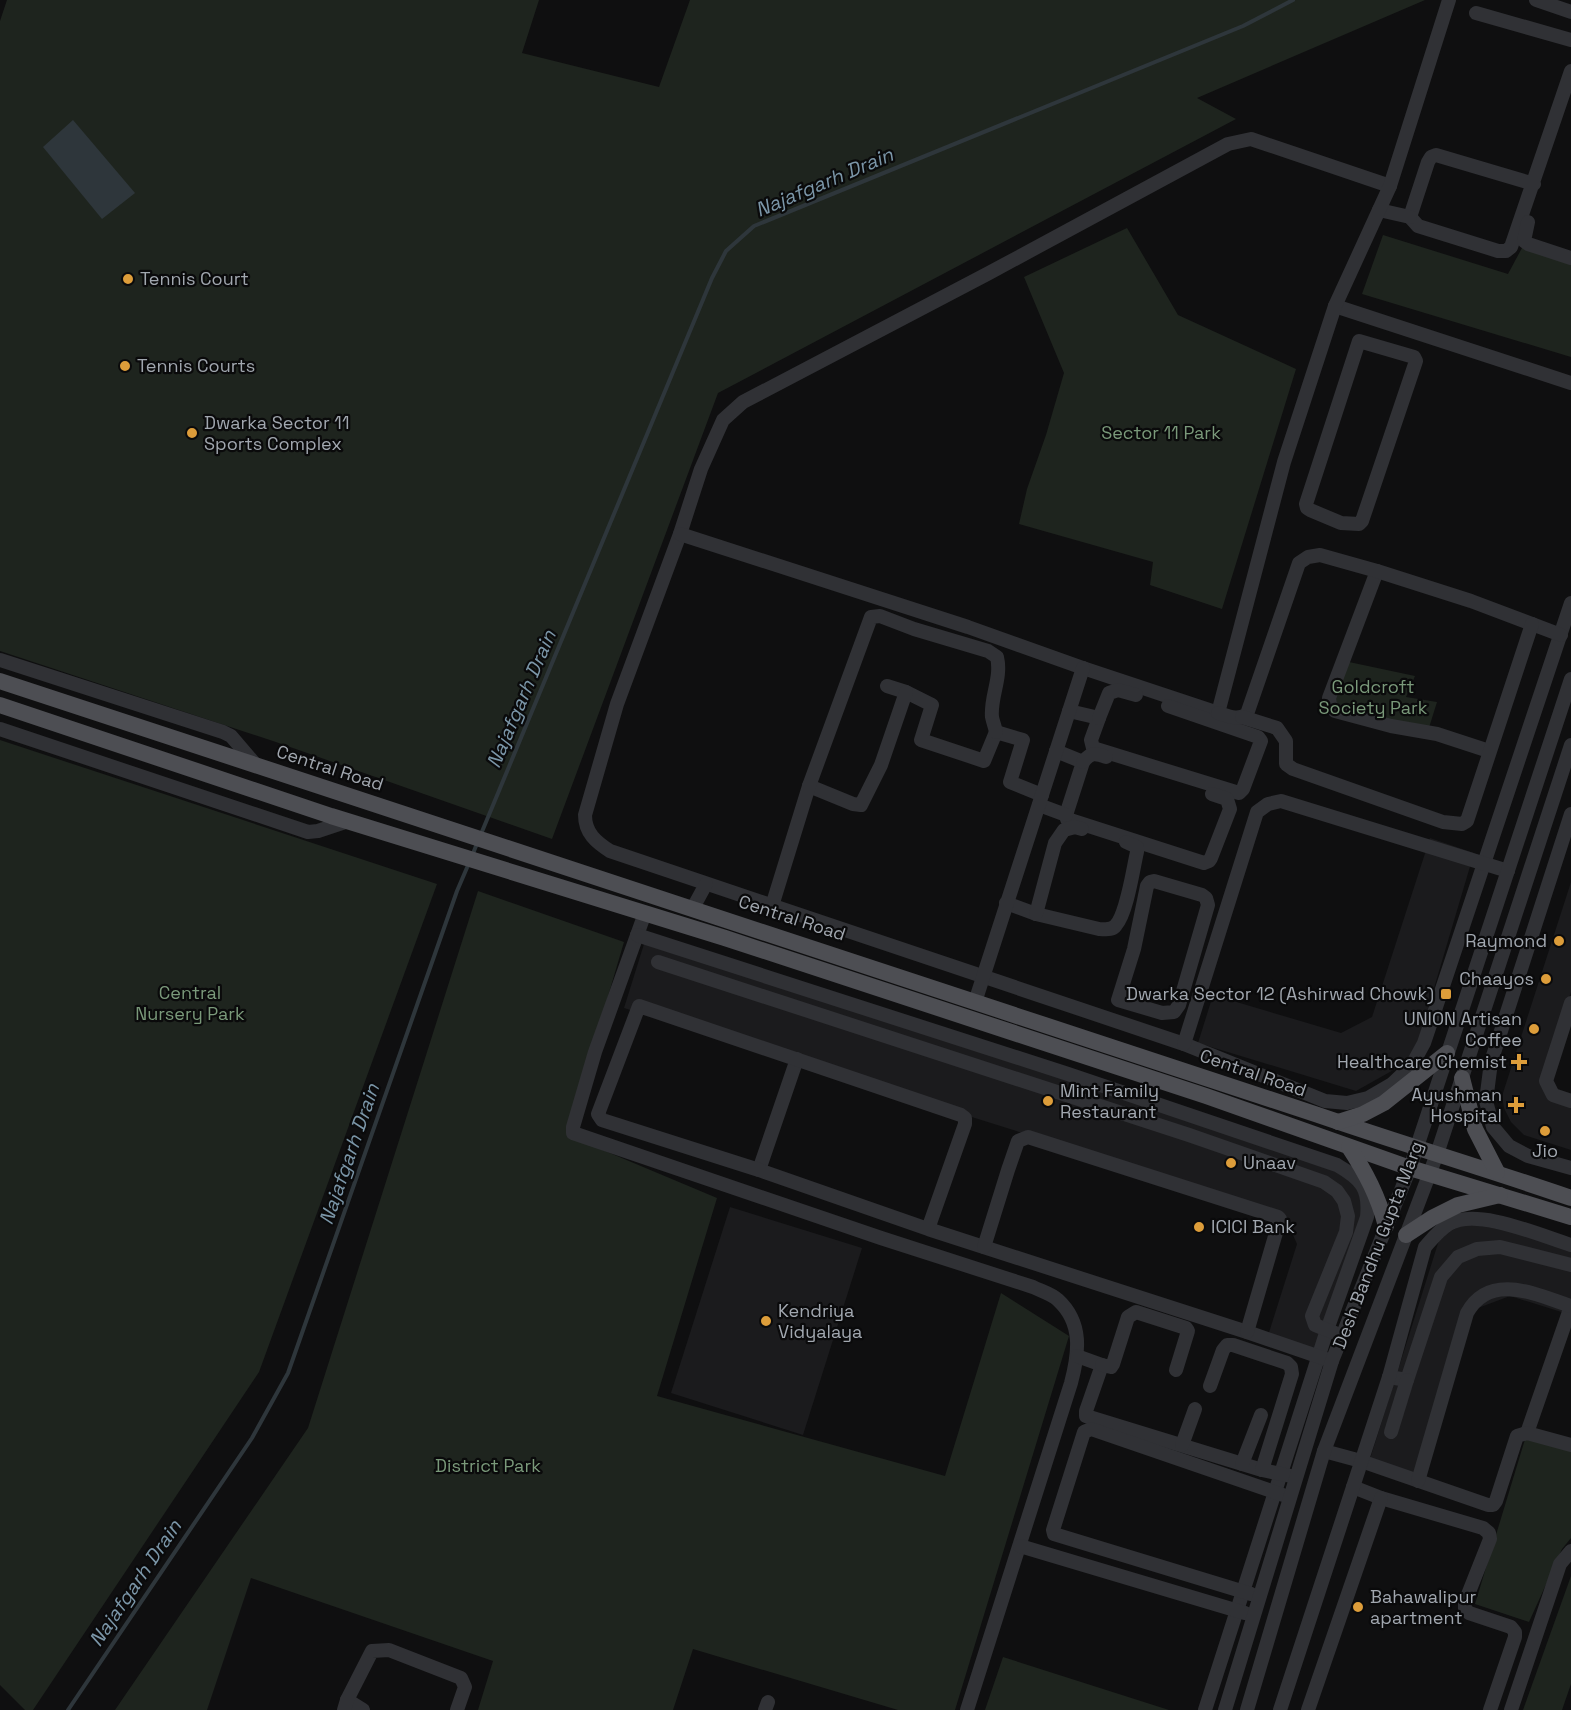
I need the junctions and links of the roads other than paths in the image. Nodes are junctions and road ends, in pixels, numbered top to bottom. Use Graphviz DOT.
graph roads {
  1 [pos="1449,0"];
  2 [pos="1536,0"];
  3 [pos="1571,12"];
  4 [pos="1476,13"];
  5 [pos="1571,40"];
  6 [pos="1571,71"];
  7 [pos="1571,100"];
  8 [pos="1534,184"];
  9 [pos="1390,186"];
  10 [pos="1379,210"];
  11 [pos="1410,217"];
  12 [pos="1571,258"];
  13 [pos="1335,306"];
  14 [pos="1370,317"];
  15 [pos="1359,341"];
  16 [pos="1571,383"];
  17 [pos="680,534"];
  18 [pos="1377,571"];
  19 [pos="1571,603"];
  20 [pos="1532,624"];
  21 [pos="1561,635"];
  22 [pos="0,660"];
  23 [pos="1083,668"];
  24 [pos="1571,679"];
  25 [pos="0,681"];
  26 [pos="887,686"];
  27 [pos="906,692"];
  28 [pos="0,705"];
  29 [pos="1069,711"];
  30 [pos="1218,713"];
  31 [pos="1242,717"];
  32 [pos="1099,718"];
  33 [pos="0,729"];
  34 [pos="996,732"];
  35 [pos="1571,745"];
  36 [pos="1056,751"];
  37 [pos="1489,751"];
  38 [pos="1083,762"];
  39 [pos="255,764"];
  40 [pos="809,786"];
  41 [pos="1040,800"];
  42 [pos="1571,814"];
  43 [pos="1066,816"];
  44 [pos="348,821"];
  45 [pos="1482,864"];
  46 [pos="1508,871"];
  47 [pos="706,884"];
  48 [pos="1006,903"];
  49 [pos="694,906"];
  50 [pos="772,906"];
  51 [pos="645,913"];
  52 [pos="1035,914"];
  53 [pos="637,935"];
  54 [pos="658,962"];
  55 [pos="983,977"];
  56 [pos="780,982"];
  57 [pos="774,999"];
  58 [pos="976,999"];
  59 [pos="1118,1000"];
  60 [pos="1571,1003"];
  61 [pos="1112,1020"];
  62 [pos="1566,1032"];
  63 [pos="1184,1044"];
  64 [pos="1448,1053"];
  65 [pos="1014,1057"];
  66 [pos="797,1059"];
  67 [pos="1008,1076"];
  68 [pos="1462,1078"];
  69 [pos="1571,1101"];
  70 [pos="1338,1122"];
  71 [pos="1349,1147"];
  72 [pos="1416,1149"];
  73 [pos="1437,1154"];
  74 [pos="1571,1167"];
  75 [pos="1410,1168"];
  76 [pos="759,1170"];
  77 [pos="1497,1172"];
  78 [pos="1429,1174"];
  79 [pos="1501,1195"];
  80 [pos="1571,1198"];
  81 [pos="1571,1217"];
  82 [pos="1386,1226"];
  83 [pos="928,1229"];
  84 [pos="1406,1235"];
  85 [pos="1571,1245"];
  86 [pos="984,1247"];
  87 [pos="1571,1265"];
  88 [pos="1571,1306"];
  89 [pos="1328,1330"];
  90 [pos="1246,1332"];
  91 [pos="1342,1335"];
  92 [pos="1077,1356"];
  93 [pos="1326,1359"];
  94 [pos="1102,1365"];
  95 [pos="1176,1370"];
  96 [pos="1389,1377"];
  97 [pos="1407,1380"];
  98 [pos="1210,1386"];
  99 [pos="1195,1409"];
  100 [pos="1261,1415"];
  101 [pos="1391,1432"];
  102 [pos="1527,1433"];
  103 [pos="1182,1445"];
  104 [pos="1571,1445"];
  105 [pos="1324,1451"];
  106 [pos="1361,1461"];
  107 [pos="1242,1464"];
  108 [pos="1262,1470"];
  109 [pos="1288,1476"];
  110 [pos="1412,1478"];
  111 [pos="1353,1487"];
  112 [pos="1283,1495"];
  113 [pos="1382,1498"];
  114 [pos="1028,1521"];
  115 [pos="1053,1530"];
  116 [pos="1020,1546"];
  117 [pos="1571,1551"];
  118 [pos="1244,1592"];
  119 [pos="1259,1596"];
  120 [pos="1238,1611"];
  121 [pos="1253,1616"];
  122 [pos="345,1705"];
  123 [pos="363,1710"];
  124 [pos="457,1710"];
  125 [pos="967,1710"];
  126 [pos="1205,1710"];
  127 [pos="1224,1710"];
  128 [pos="1247,1710"];
  129 [pos="1280,1710"];
  130 [pos="1308,1710"];
  131 [pos="1490,1710"];
  132 [pos="1511,1710"];
  1 -- 9 [label="street"];
  2 -- 3 [label="street"];
  4 -- 5 [label="street"];
  6 -- 8 [label="street"];
  7 -- 12 [label="street"];
  8 -- 11 [label="street"];
  8 -- 11 [label="street"];
  9 -- 10 [label="street"];
  9 -- 17 [label="street"];
  10 -- 11 [label="street"];
  10 -- 13 [label="street"];
  13 -- 14 [label="street"];
  13 -- 30 [label="street"];
  14 -- 15 [label="street"];
  14 -- 16 [label="street"];
  15 -- 15 [label="street"];
  17 -- 23 [label="street"];
  17 -- 47 [label="street"];
  18 -- 20 [label="street"];
  18 -- 31 [label="street"];
  18 -- 37 [label="street"];
  19 -- 21 [label="street"];
  20 -- 21 [label="street"];
  20 -- 37 [label="street"];
  21 -- 45 [label="street"];
  22 -- 39 [label="street"];
  23 -- 29 [label="street"];
  23 -- 30 [label="street"];
  24 -- 46 [label="street, Desh Bandhu Gupta Marg"];
  25 -- 39 [label="main road, Central Road"];
  26 -- 27 [label="street"];
  27 -- 34 [label="street"];
  27 -- 40 [label="street"];
  28 -- 44 [label="main road, Central Road"];
  29 -- 32 [label="street"];
  29 -- 36 [label="street"];
  30 -- 31 [label="street"];
  31 -- 37 [label="street"];
  32 -- 32 [label="street"];
  33 -- 44 [label="street"];
  34 -- 40 [label="street"];
  34 -- 41 [label="street"];
  35 -- 68 [label="street, Desh Bandhu Gupta Marg"];
  36 -- 38 [label="street"];
  36 -- 41 [label="street"];
  38 -- 43 [label="street"];
  38 -- 43 [label="street"];
  39 -- 49 [label="main road, Central Road"];
  40 -- 50 [label="street"];
  41 -- 43 [label="street"];
  41 -- 48 [label="street"];
  42 -- 74 [label="street"];
  44 -- 51 [label="main road, Central Road"];
  45 -- 46 [label="street"];
  45 -- 63 [label="street"];
  45 -- 63 [label="street"];
  46 -- 64 [label="street, Desh Bandhu Gupta Marg"];
  47 -- 49 [label="street"];
  47 -- 50 [label="street"];
  48 -- 52 [label="street"];
  48 -- 55 [label="street"];
  49 -- 58 [label="main road, Central Road"];
  50 -- 55 [label="street"];
  51 -- 53 [label="street"];
  51 -- 71 [label="main road, Central Road"];
  52 -- 52 [label="street"];
  53 -- 56 [label="street"];
  53 -- 92 [label="street"];
  54 -- 57 [label="street"];
  55 -- 58 [label="street"];
  55 -- 61 [label="street"];
  56 -- 57 [label="street"];
  56 -- 65 [label="street"];
  57 -- 67 [label="street"];
  58 -- 70 [label="main road, Central Road"];
  59 -- 59 [label="street"];
  59 -- 61 [label="street"];
  60 -- 62 [label="street"];
  61 -- 63 [label="street"];
  62 -- 69 [label="street"];
  64 -- 70 [label="main road"];
  64 -- 72 [label="street, Desh Bandhu Gupta Marg"];
  65 -- 67 [label="street"];
  65 -- 89 [label="street"];
  66 -- 76 [label="street"];
  66 -- 76 [label="street"];
  66 -- 83 [label="street"];
  67 -- 89 [label="street"];
  68 -- 73 [label="street, Desh Bandhu Gupta Marg"];
  68 -- 77 [label="main road"];
  70 -- 72 [label="main road, Central Road"];
  71 -- 75 [label="main road, Central Road"];
  71 -- 82 [label="main road"];
  72 -- 73 [label="main road, Central Road"];
  72 -- 75 [label="street, Desh Bandhu Gupta Marg"];
  73 -- 77 [label="main road, Central Road"];
  73 -- 78 [label="street, Desh Bandhu Gupta Marg"];
  75 -- 78 [label="main road, Central Road"];
  75 -- 82 [label="street, Desh Bandhu Gupta Marg"];
  76 -- 83 [label="street"];
  77 -- 80 [label="main road, Central Road"];
  78 -- 79 [label="main road, Central Road"];
  78 -- 84 [label="street, Desh Bandhu Gupta Marg"];
  79 -- 81 [label="main road, Central Road"];
  79 -- 84 [label="main road"];
  82 -- 91 [label="street, Desh Bandhu Gupta Marg"];
  83 -- 86 [label="street"];
  84 -- 105 [label="street, Desh Bandhu Gupta Marg"];
  85 -- 96 [label="street"];
  86 -- 90 [label="street"];
  86 -- 90 [label="street"];
  87 -- 97 [label="street"];
  88 -- 102 [label="street"];
  88 -- 110 [label="street"];
  89 -- 91 [label="street"];
  89 -- 93 [label="street"];
  90 -- 93 [label="street"];
  91 -- 93 [label="street, Desh Bandhu Gupta Marg"];
  92 -- 94 [label="street"];
  92 -- 114 [label="street"];
  93 -- 109 [label="street, Desh Bandhu Gupta Marg"];
  94 -- 95 [label="street"];
  94 -- 103 [label="street"];
  96 -- 97 [label="street"];
  96 -- 106 [label="street"];
  97 -- 101 [label="street"];
  98 -- 108 [label="street"];
  99 -- 103 [label="street"];
  100 -- 107 [label="street"];
  102 -- 104 [label="street"];
  102 -- 110 [label="street"];
  103 -- 107 [label="street"];
  105 -- 106 [label="street"];
  105 -- 128 [label="street, Desh Bandhu Gupta Marg"];
  106 -- 110 [label="street"];
  106 -- 111 [label="street"];
  107 -- 108 [label="street"];
  108 -- 109 [label="street"];
  109 -- 112 [label="street, Desh Bandhu Gupta Marg"];
  111 -- 113 [label="street"];
  111 -- 129 [label="street"];
  112 -- 115 [label="street"];
  112 -- 118 [label="street"];
  112 -- 119 [label="street, Desh Bandhu Gupta Marg"];
  113 -- 130 [label="street"];
  113 -- 131 [label="street"];
  114 -- 115 [label="street"];
  114 -- 116 [label="street"];
  115 -- 118 [label="street"];
  116 -- 120 [label="street"];
  116 -- 125 [label="street"];
  117 -- 132 [label="street"];
  118 -- 119 [label="street"];
  118 -- 120 [label="street"];
  119 -- 121 [label="street, Desh Bandhu Gupta Marg"];
  120 -- 121 [label="street"];
  120 -- 126 [label="street"];
  121 -- 127 [label="street, Desh Bandhu Gupta Marg"];
  122 -- 123 [label="street"];
  122 -- 124 [label="street"];
}
